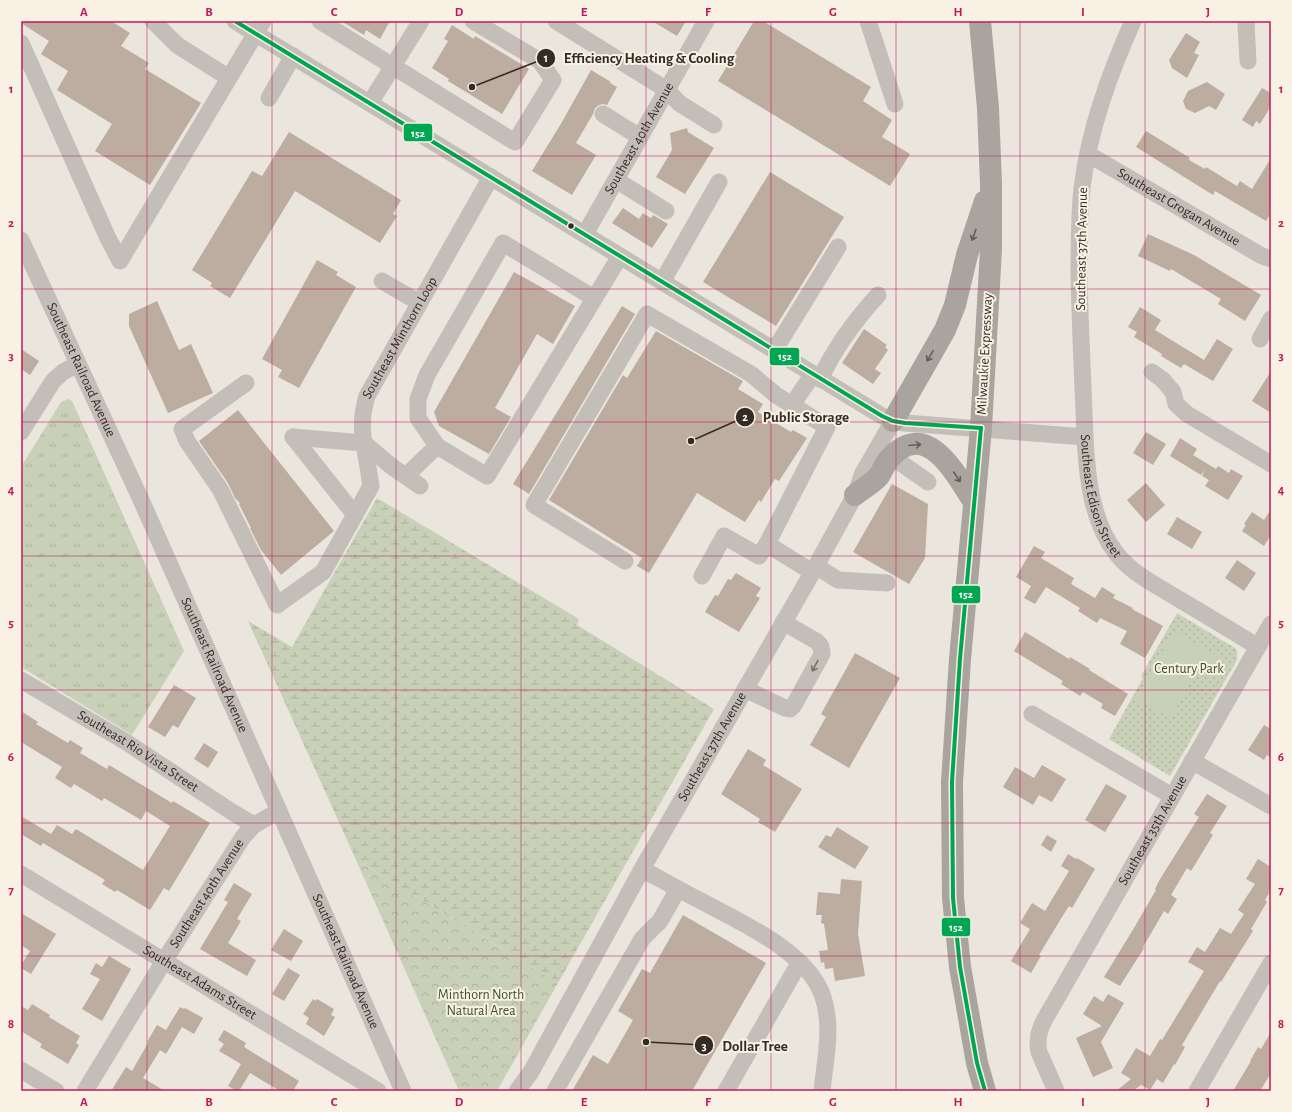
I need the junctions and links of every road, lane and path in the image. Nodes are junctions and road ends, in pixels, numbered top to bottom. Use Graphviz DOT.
graph roads {
  1 [pos="153,21"];
  2 [pos="235,21"];
  3 [pos="320,21"];
  4 [pos="421,21"];
  5 [pos="473,21"];
  6 [pos="556,21"];
  7 [pos="706,21"];
  8 [pos="868,21"];
  9 [pos="980,21"];
  10 [pos="1133,21"];
  11 [pos="1247,21"];
  12 [pos="492,26"];
  13 [pos="259,27"];
  14 [pos="21,43"];
  15 [pos="293,56"];
  16 [pos="1248,61"];
  17 [pos="393,67"];
  18 [pos="229,78"];
  19 [pos="667,90"];
  20 [pos="269,98"];
  21 [pos="370,103"];
  22 [pos="895,104"];
  23 [pos="603,114"];
  24 [pos="714,125"];
  25 [pos="640,138"];
  26 [pos="1088,154"];
  27 [pos="491,177"];
  28 [pos="616,180"];
  29 [pos="719,182"];
  30 [pos="991,184"];
  31 [pos="666,211"];
  32 [pos="585,234"];
  33 [pos="21,240"];
  34 [pos="838,247"];
  35 [pos="620,256"];
  36 [pos="1271,259"];
  37 [pos="26,263"];
  38 [pos="382,281"];
  39 [pos="662,282"];
  40 [pos="878,295"];
  41 [pos="594,298"];
  42 [pos="420,303"];
  43 [pos="1271,319"];
  44 [pos="1260,339"];
  45 [pos="774,351"];
  46 [pos="78,364"];
  47 [pos="1152,372"];
  48 [pos="816,376"];
  49 [pos="246,383"];
  50 [pos="792,405"];
  51 [pos="893,421"];
  52 [pos="981,428"];
  53 [pos="21,432"];
  54 [pos="1085,437"];
  55 [pos="364,443"];
  56 [pos="437,446"];
  57 [pos="891,456"];
  58 [pos="1271,464"];
  59 [pos="928,482"];
  60 [pos="855,495"];
  61 [pos="974,502"];
  62 [pos="355,515"];
  63 [pos="767,544"];
  64 [pos="625,561"];
  65 [pos="814,569"];
  66 [pos="702,576"];
  67 [pos="887,583"];
  68 [pos="783,622"];
  69 [pos="1271,624"];
  70 [pos="1258,647"];
  71 [pos="21,680"];
  72 [pos="745,689"];
  73 [pos="1032,714"];
  74 [pos="1192,761"];
  75 [pos="1172,796"];
  76 [pos="1271,806"];
  77 [pos="279,811"];
  78 [pos="254,825"];
  79 [pos="642,869"];
  80 [pos="21,874"];
  81 [pos="678,890"];
  82 [pos="164,961"];
  83 [pos="800,963"];
  84 [pos="1271,963"];
  85 [pos="21,1070"];
  86 [pos="531,1072"];
  87 [pos="56,1091"];
  88 [pos="85,1091"];
  89 [pos="378,1091"];
  90 [pos="403,1091"];
  91 [pos="518,1091"];
  92 [pos="525,1091"];
  93 [pos="556,1091"];
  94 [pos="726,1091"];
  95 [pos="822,1091"];
  96 [pos="985,1091"];
  97 [pos="1056,1091"];
  98 [pos="1197,1091"];
  1 -- 18 [label="street"];
  2 -- 13 [label="street, Southeast Edison Street"];
  3 -- 17 [label="street"];
  4 -- 17 [label="street"];
  5 -- 12 [label="street"];
  6 -- 19 [label="street"];
  7 -- 19 [label="street, Southeast 40th Avenue"];
  8 -- 22 [label="street"];
  9 -- 30 [label="highway, Milwaukie Expressway"];
  10 -- 26 [label="street, Southeast 37th Avenue"];
  11 -- 16 [label="street"];
  12 -- 17 [label="street"];
  13 -- 15 [label="street, Southeast Edison Street"];
  13 -- 18 [label="street"];
  14 -- 18 [label="street"];
  15 -- 20 [label="street"];
  15 -- 21 [label="street, Southeast Edison Street"];
  17 -- 21 [label="street"];
  19 -- 24 [label="street"];
  19 -- 25 [label="street, Southeast 40th Avenue"];
  21 -- 27 [label="street, Southeast Edison Street"];
  23 -- 25 [label="street"];
  25 -- 28 [label="street, Southeast 40th Avenue"];
  26 -- 36 [label="street, Southeast Grogan Avenue"];
  26 -- 54 [label="street, Southeast 37th Avenue"];
  27 -- 32 [label="street, Southeast Edison Street"];
  27 -- 42 [label="street, Southeast Minthorn Loop"];
  28 -- 31 [label="street"];
  28 -- 32 [label="street, Southeast 40th Avenue"];
  29 -- 39 [label="street"];
  30 -- 51 [label="highway, one-way"];
  30 -- 52 [label="highway, Milwaukie Expressway"];
  32 -- 35 [label="street, Southeast Edison Street"];
  33 -- 37 [label="street, Southeast Railroad Avenue"];
  34 -- 45 [label="street"];
  35 -- 39 [label="street, Southeast Edison Street"];
  35 -- 41 [label="street"];
  37 -- 46 [label="street, Southeast Railroad Avenue"];
  38 -- 42 [label="street"];
  39 -- 45 [label="street, Southeast Edison Street"];
  40 -- 48 [label="street"];
  41 -- 56 [label="street"];
  41 -- 56 [label="street"];
  42 -- 55 [label="street, Southeast Minthorn Loop"];
  43 -- 44 [label="street"];
  45 -- 48 [label="street, Southeast Edison Street"];
  46 -- 53 [label="street"];
  46 -- 77 [label="street, Southeast Railroad Avenue"];
  47 -- 58 [label="street"];
  48 -- 50 [label="street"];
  48 -- 51 [label="street, Southeast Edison Street"];
  49 -- 62 [label="street, Southeast Minthorn Loop"];
  50 -- 63 [label="street"];
  50 -- 64 [label="street"];
  51 -- 52 [label="street, Southeast Edison Street"];
  51 -- 60 [label="street, Southeast 37th Avenue"];
  52 -- 54 [label="street, Southeast Edison Street"];
  52 -- 61 [label="highway, Milwaukie Expressway"];
  54 -- 70 [label="street, Southeast Edison Street"];
  55 -- 56 [label="street"];
  55 -- 62 [label="street, Southeast Minthorn Loop"];
  55 -- 62 [label="street"];
  57 -- 59 [label="street"];
  57 -- 60 [label="highway"];
  57 -- 61 [label="highway, one-way"];
  60 -- 65 [label="street, Southeast 37th Avenue"];
  61 -- 96 [label="highway, Milwaukie Expressway"];
  63 -- 65 [label="street"];
  63 -- 66 [label="street"];
  65 -- 67 [label="street"];
  65 -- 68 [label="street, Southeast 37th Avenue"];
  68 -- 72 [label="street, Southeast 37th Avenue"];
  68 -- 72 [label="street, one-way"];
  69 -- 70 [label="street, Southeast 35th Avenue"];
  70 -- 74 [label="street, Southeast 35th Avenue"];
  71 -- 78 [label="street, Southeast Rio Vista Street"];
  72 -- 79 [label="street, Southeast 37th Avenue"];
  73 -- 75 [label="street"];
  74 -- 75 [label="street, Southeast 35th Avenue"];
  74 -- 76 [label="street"];
  75 -- 97 [label="street, Southeast 35th Avenue"];
  77 -- 78 [label="street, Southeast 40th Avenue"];
  77 -- 90 [label="street, Southeast Railroad Avenue"];
  78 -- 82 [label="street, Southeast 40th Avenue"];
  79 -- 81 [label="street"];
  79 -- 86 [label="street, Southeast 37th Avenue"];
  80 -- 82 [label="street, Southeast Adams Street"];
  81 -- 83 [label="street"];
  81 -- 93 [label="street"];
  82 -- 88 [label="street, Southeast 40th Avenue"];
  82 -- 89 [label="street, Southeast Adams Street"];
  83 -- 94 [label="street"];
  83 -- 95 [label="street"];
  84 -- 98 [label="street"];
  85 -- 87 [label="street"];
  86 -- 91 [label="street, Southeast 37th Avenue"];
  86 -- 92 [label="street, Southeast 37th Avenue"];
}
